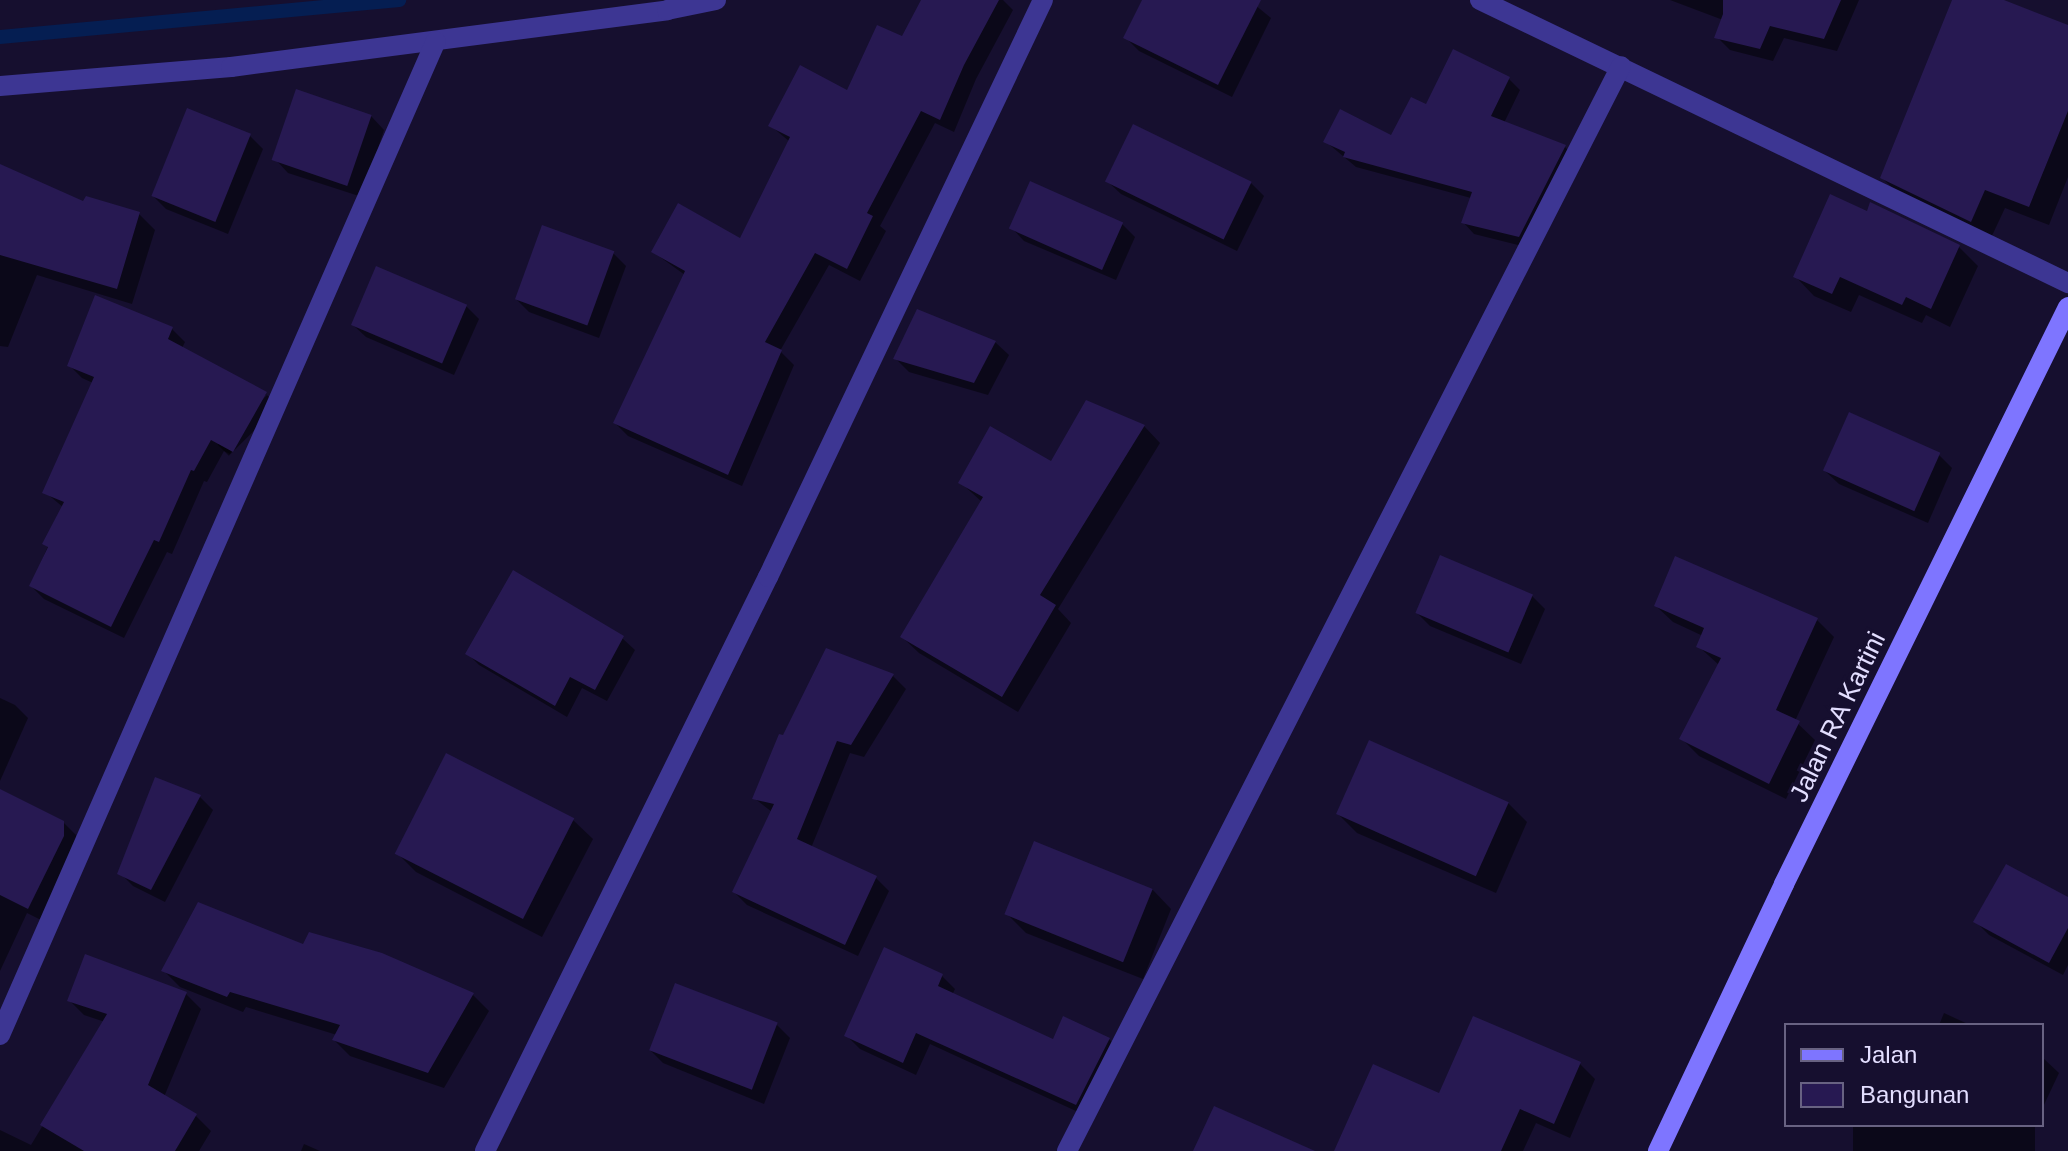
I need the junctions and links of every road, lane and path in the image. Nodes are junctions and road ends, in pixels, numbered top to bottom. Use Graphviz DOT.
graph roads {
  1 [pos="716,0"];
  2 [pos="1043,0"];
  3 [pos="1480,0"];
  4 [pos="436,41"];
  5 [pos="1621,66"];
  6 [pos="0,86"];
  7 [pos="2068,283"];
  8 [pos="2068,307"];
  9 [pos="0,1035"];
  10 [pos="485,1151"];
  11 [pos="1067,1151"];
  12 [pos="1658,1151"];
  1 -- 4 [label="street"];
  2 -- 10 [label="street"];
  3 -- 5 [label="street"];
  4 -- 6 [label="street"];
  4 -- 9 [label="street"];
  5 -- 7 [label="street"];
  5 -- 11 [label="street"];
  8 -- 12 [label="main road, Jalan RA Kartini"];
}
